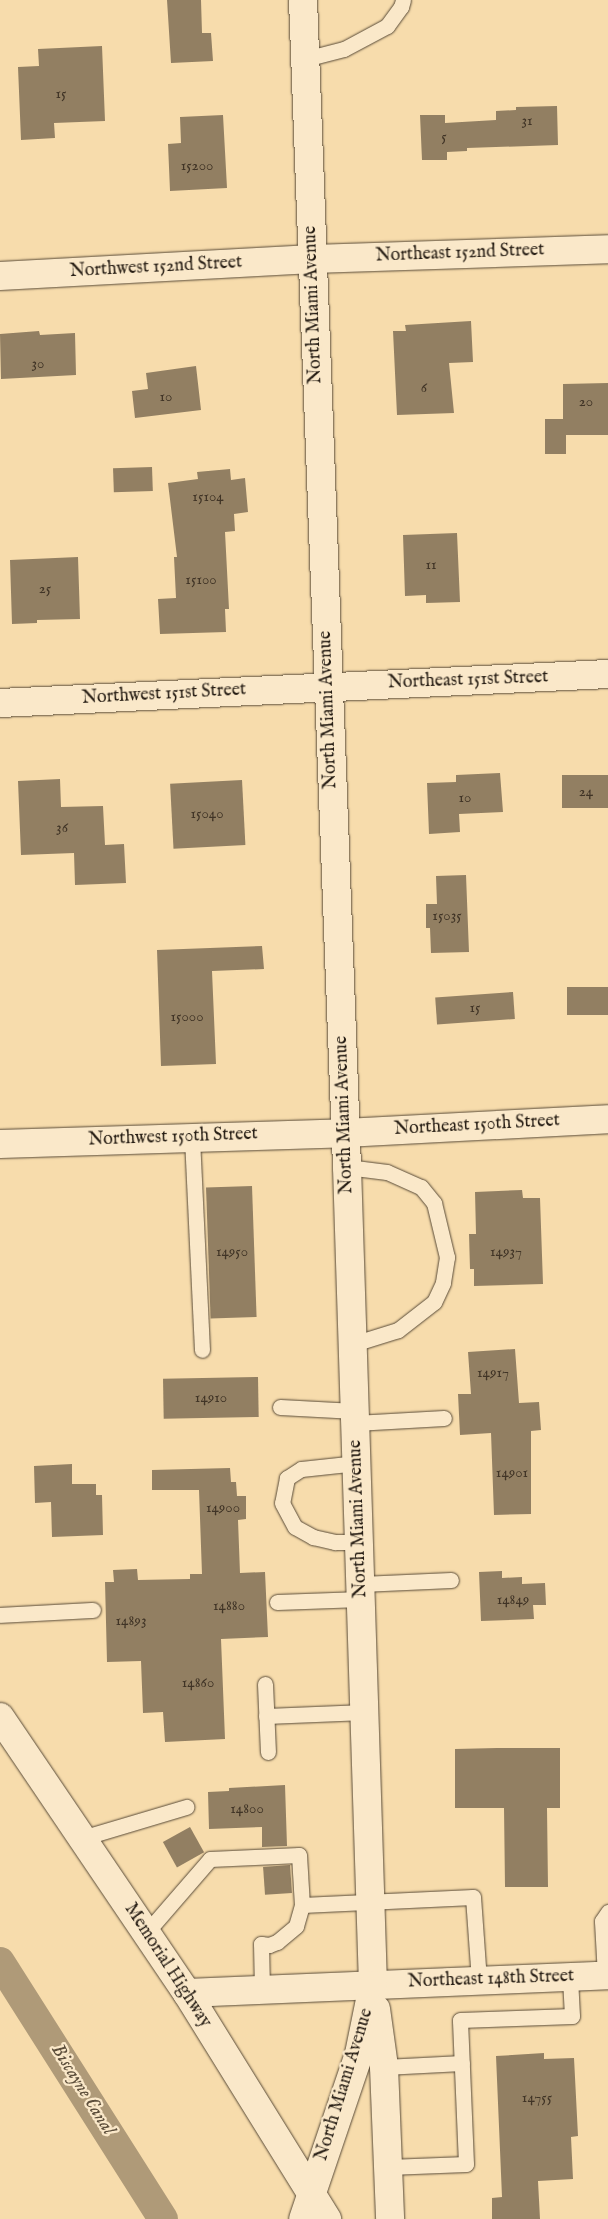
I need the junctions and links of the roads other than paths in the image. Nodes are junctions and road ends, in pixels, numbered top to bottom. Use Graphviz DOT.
graph roads {
  1 [pos="303,0"];
  2 [pos="403,0"];
  3 [pos="305,59"];
  4 [pos="608,249"];
  5 [pos="312,260"];
  6 [pos="0,276"];
  7 [pos="608,674"];
  8 [pos="328,687"];
  9 [pos="0,703"];
  10 [pos="608,1119"];
  11 [pos="345,1133"];
  12 [pos="192,1138"];
  13 [pos="0,1144"];
  14 [pos="346,1168"];
  15 [pos="352,1344"];
  16 [pos="202,1350"];
  17 [pos="280,1407"];
  18 [pos="355,1417"];
  19 [pos="444,1418"];
  20 [pos="357,1463"];
  21 [pos="359,1542"];
  22 [pos="451,1580"];
  23 [pos="361,1591"];
  24 [pos="277,1602"];
  25 [pos="93,1610"];
  26 [pos="0,1615"];
  27 [pos="264,1684"];
  28 [pos="365,1712"];
  29 [pos="266,1716"];
  30 [pos="0,1717"];
  31 [pos="268,1752"];
  32 [pos="186,1807"];
  33 [pos="82,1838"];
  34 [pos="372,1902"];
  35 [pos="302,1905"];
  36 [pos="608,1912"];
  37 [pos="146,1933"];
  38 [pos="606,1975"];
  39 [pos="570,1977"];
  40 [pos="479,1981"];
  41 [pos="373,1985"];
  42 [pos="262,1990"];
  43 [pos="187,1993"];
  44 [pos="462,2063"];
  45 [pos="384,2068"];
  46 [pos="388,2167"];
  47 [pos="307,2207"];
  48 [pos="327,2219"];
  49 [pos="390,2219"];
  1 -- 3 [label="street, North Miami Avenue"];
  2 -- 3 [label="lane"];
  3 -- 5 [label="street, North Miami Avenue"];
  4 -- 5 [label="street, Northeast 152nd Street"];
  5 -- 6 [label="street, Northwest 152nd Street"];
  5 -- 8 [label="street, North Miami Avenue"];
  7 -- 8 [label="street, Northeast 151st Street"];
  8 -- 9 [label="street, Northwest 151st Street"];
  8 -- 11 [label="street, North Miami Avenue"];
  10 -- 11 [label="street, Northeast 150th Street"];
  11 -- 12 [label="street, Northwest 150th Street"];
  11 -- 14 [label="street, North Miami Avenue"];
  12 -- 13 [label="street, Northwest 150th Street"];
  12 -- 16 [label="lane"];
  14 -- 15 [label="street, North Miami Avenue"];
  14 -- 15 [label="lane"];
  15 -- 18 [label="street, North Miami Avenue"];
  17 -- 18 [label="lane"];
  18 -- 19 [label="lane"];
  18 -- 20 [label="street, North Miami Avenue"];
  20 -- 21 [label="street, North Miami Avenue"];
  20 -- 21 [label="lane"];
  21 -- 23 [label="street, North Miami Avenue"];
  22 -- 23 [label="lane"];
  23 -- 24 [label="lane"];
  23 -- 28 [label="street, North Miami Avenue"];
  25 -- 26 [label="lane"];
  27 -- 29 [label="lane"];
  28 -- 29 [label="lane"];
  28 -- 34 [label="street, North Miami Avenue"];
  29 -- 31 [label="lane"];
  30 -- 33 [label="street, Memorial Highway"];
  32 -- 33 [label="lane"];
  33 -- 37 [label="street, Memorial Highway"];
  34 -- 35 [label="lane"];
  34 -- 40 [label="lane"];
  34 -- 41 [label="street, North Miami Avenue"];
  35 -- 37 [label="lane"];
  35 -- 42 [label="lane"];
  36 -- 38 [label="lane"];
  37 -- 43 [label="street, Memorial Highway"];
  38 -- 39 [label="street, Northeast 148th Street"];
  39 -- 40 [label="street, Northeast 148th Street"];
  39 -- 44 [label="lane"];
  40 -- 41 [label="street, Northeast 148th Street"];
  41 -- 42 [label="street, Northeast 148th Street"];
  41 -- 45 [label="street"];
  41 -- 47 [label="street, North Miami Avenue"];
  42 -- 43 [label="street, Northeast 148th Street"];
  43 -- 47 [label="street, Memorial Highway"];
  44 -- 45 [label="lane"];
  44 -- 46 [label="lane"];
  45 -- 46 [label="street"];
  46 -- 49 [label="street"];
  47 -- 48 [label="street, Memorial Highway"];
}
